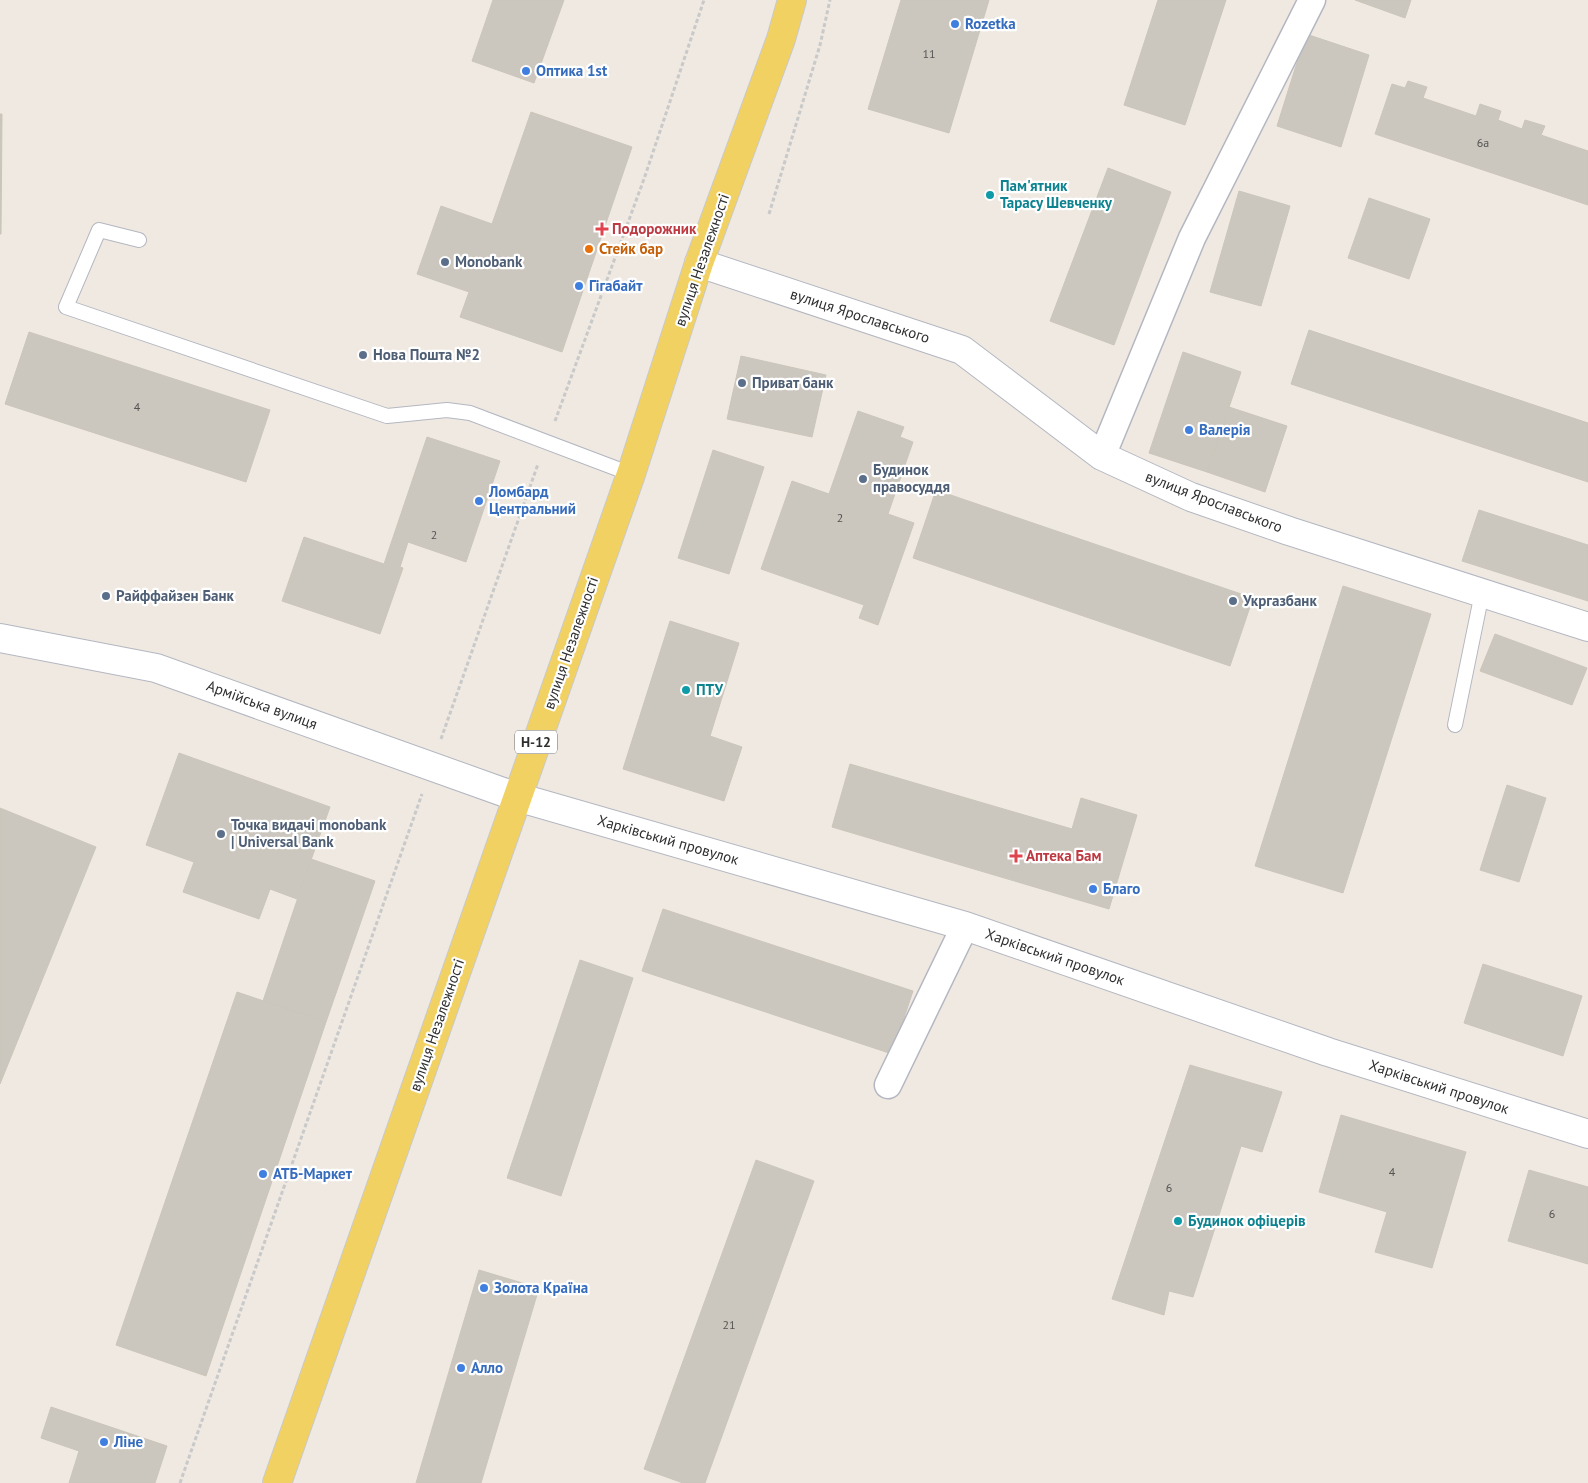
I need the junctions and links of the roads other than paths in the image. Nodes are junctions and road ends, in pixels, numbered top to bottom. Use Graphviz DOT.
graph roads {
  1 [pos="792,0"];
  2 [pos="1312,0"];
  3 [pos="139,240"];
  4 [pos="699,263"];
  5 [pos="1102,456"];
  6 [pos="631,474"];
  7 [pos="1482,593"];
  8 [pos="1588,627"];
  9 [pos="0,638"];
  10 [pos="1455,725"];
  11 [pos="517,797"];
  12 [pos="965,926"];
  13 [pos="888,1085"];
  14 [pos="1588,1134"];
  15 [pos="277,1483"];
  1 -- 4 [label="main road, вулиця Незалежності / Н-12"];
  2 -- 5 [label="street"];
  3 -- 6 [label="lane"];
  4 -- 5 [label="street, вулиця Ярославського"];
  4 -- 6 [label="main road, вулиця Незалежності / Н-12"];
  5 -- 7 [label="street, вулиця Ярославського"];
  6 -- 11 [label="main road, вулиця Незалежності / Н-12"];
  7 -- 8 [label="street, вулиця Ярославського"];
  7 -- 10 [label="lane"];
  9 -- 11 [label="street, Армійська вулиця"];
  11 -- 12 [label="street, Харківський провулок"];
  11 -- 15 [label="main road, вулиця Незалежності / Н-12"];
  12 -- 13 [label="street"];
  12 -- 14 [label="street, Харківський провулок"];
}
